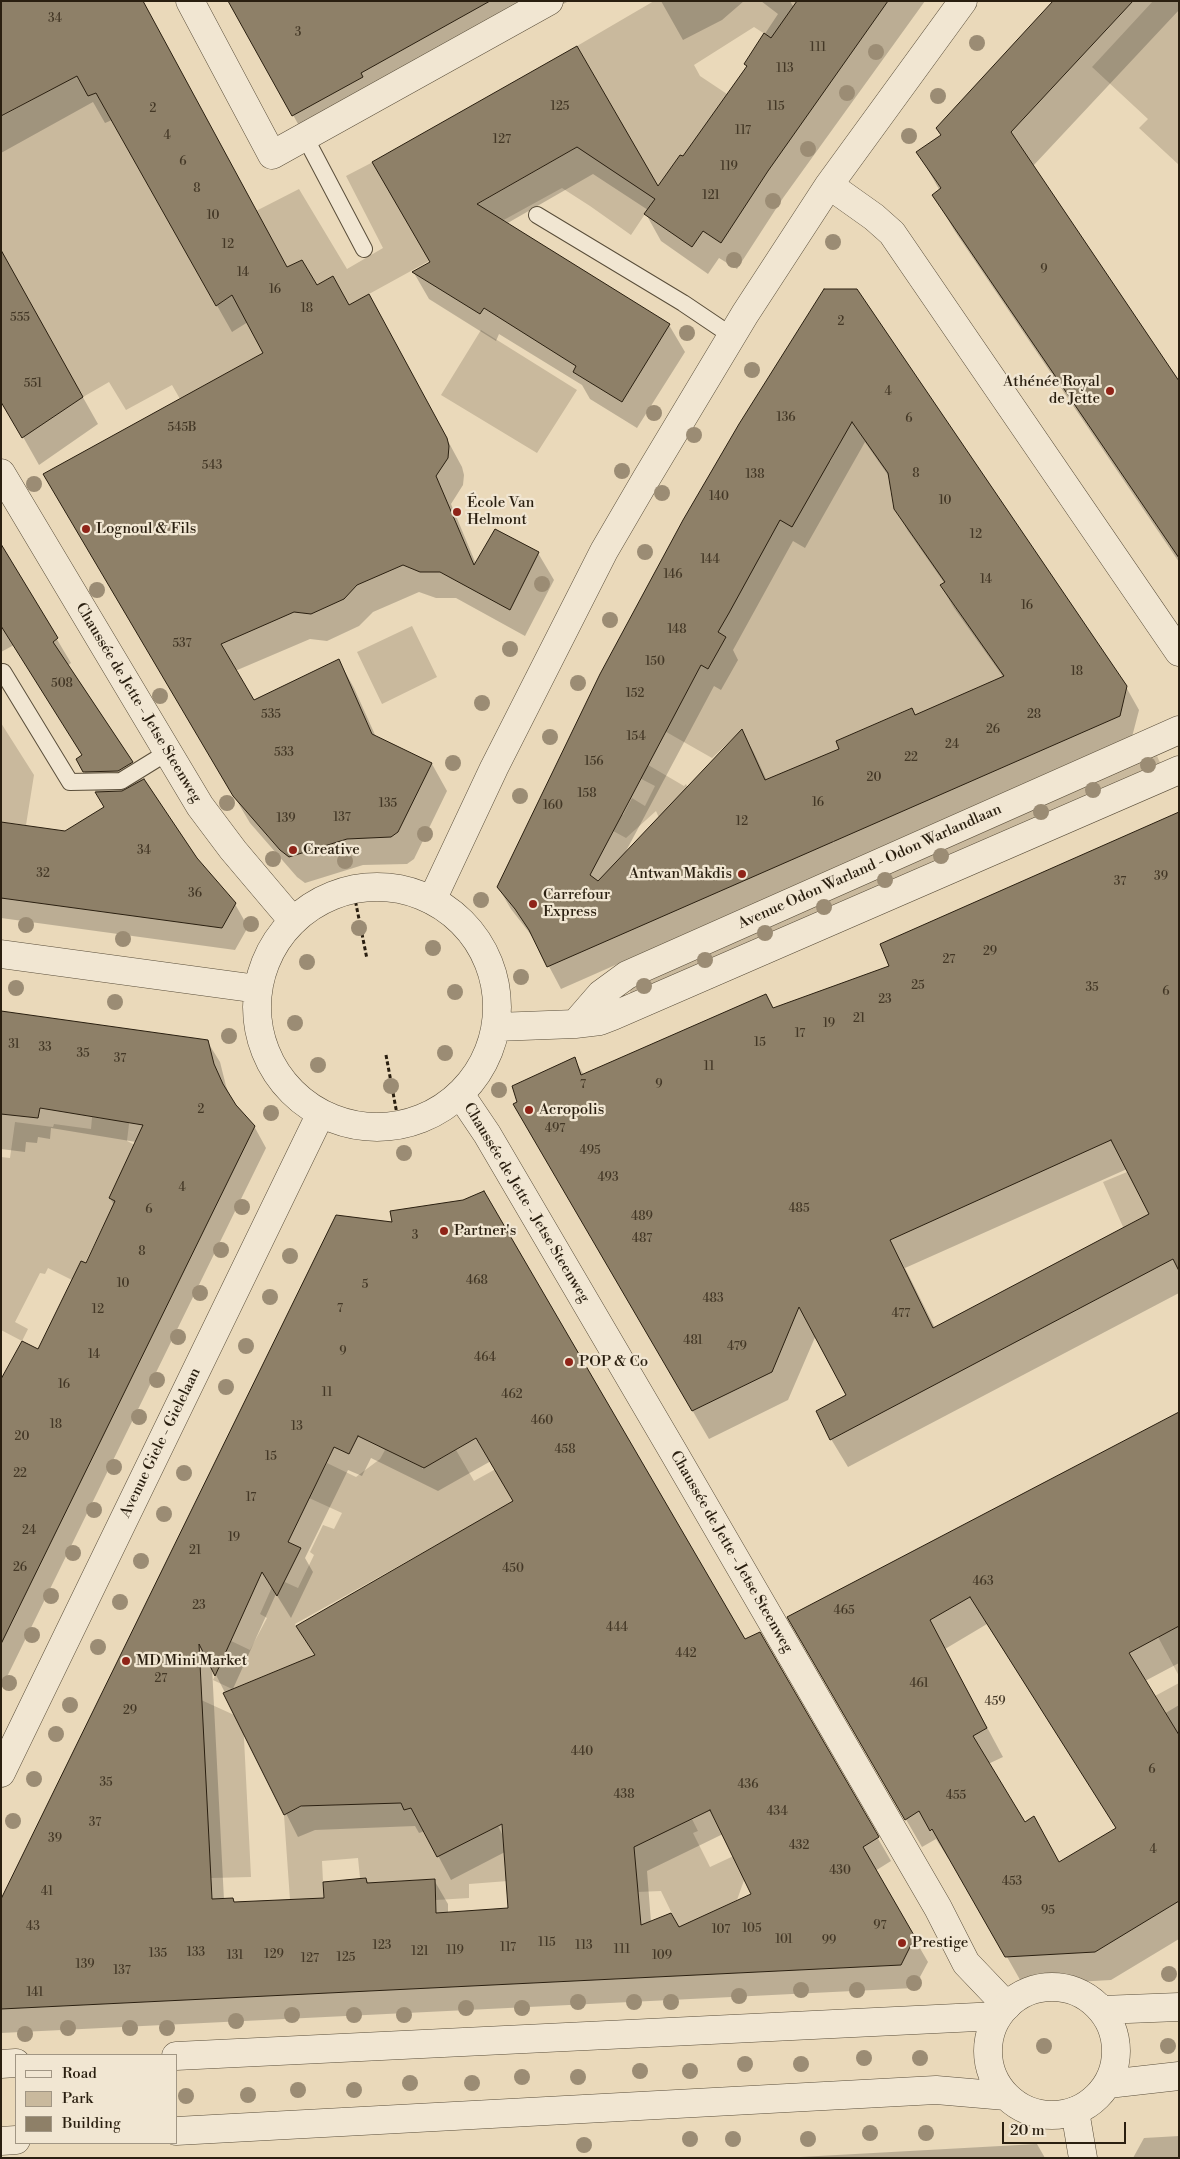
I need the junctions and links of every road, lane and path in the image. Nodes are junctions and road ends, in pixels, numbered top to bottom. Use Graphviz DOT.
graph roads {
  1 [pos="190,1"];
  2 [pos="549,1"];
  3 [pos="963,1"];
  4 [pos="305,136"];
  5 [pos="829,185"];
  6 [pos="537,215"];
  7 [pos="364,249"];
  8 [pos="732,336"];
  9 [pos="1,473"];
  10 [pos="1179,652"];
  11 [pos="3,672"];
  12 [pos="1179,730"];
  13 [pos="168,752"];
  14 [pos="1179,770"];
  15 [pos="353,889"];
  16 [pos="432,900"];
  17 [pos="293,921"];
  18 [pos="1,954"];
  19 [pos="367,959"];
  20 [pos="258,989"];
  21 [pos="575,1024"];
  22 [pos="496,1028"];
  23 [pos="386,1055"];
  24 [pos="460,1094"];
  25 [pos="321,1113"];
  26 [pos="399,1125"];
  27 [pos="1,1774"];
  28 [pos="1179,2007"];
  29 [pos="1102,2010"];
  30 [pos="1003,2011"];
  31 [pos="178,2056"];
  32 [pos="15,2063"];
  33 [pos="1,2064"];
  34 [pos="1179,2076"];
  35 [pos="1108,2084"];
  36 [pos="1006,2096"];
  37 [pos="1075,2111"];
  38 [pos="178,2131"];
  39 [pos="15,2140"];
  40 [pos="1,2141"];
  41 [pos="1083,2158"];
  1 -- 4 [label="street"];
  2 -- 4 [label="street"];
  3 -- 5 [label="street"];
  4 -- 7 [label="lane"];
  5 -- 8 [label="street"];
  5 -- 10 [label="street"];
  6 -- 8 [label="lane"];
  8 -- 16 [label="street"];
  9 -- 13 [label="street, Chaussée de Jette - Jetse Steenweg"];
  11 -- 13 [label="lane"];
  12 -- 21 [label="street, Avenue Odon Warland - Odon Warlandlaan"];
  13 -- 17 [label="street, Chaussée de Jette - Jetse Steenweg"];
  14 -- 21 [label="street"];
  15 -- 16 [label="street"];
  15 -- 17 [label="street"];
  15 -- 19 [label="path"];
  16 -- 22 [label="street"];
  17 -- 20 [label="street"];
  18 -- 20 [label="street"];
  20 -- 25 [label="street"];
  21 -- 22 [label="street"];
  22 -- 24 [label="street"];
  23 -- 26 [label="path"];
  24 -- 26 [label="street"];
  24 -- 30 [label="street, Chaussée de Jette - Jetse Steenweg"];
  25 -- 26 [label="street"];
  25 -- 27 [label="street, Avenue Giele - Gielelaan"];
  28 -- 29 [label="street"];
  29 -- 30 [label="street"];
  29 -- 35 [label="street"];
  30 -- 31 [label="street"];
  30 -- 36 [label="street"];
  32 -- 33 [label="street"];
  34 -- 35 [label="street"];
  35 -- 37 [label="street"];
  36 -- 37 [label="street"];
  36 -- 38 [label="street"];
  37 -- 41 [label="street"];
  39 -- 40 [label="street"];
}
